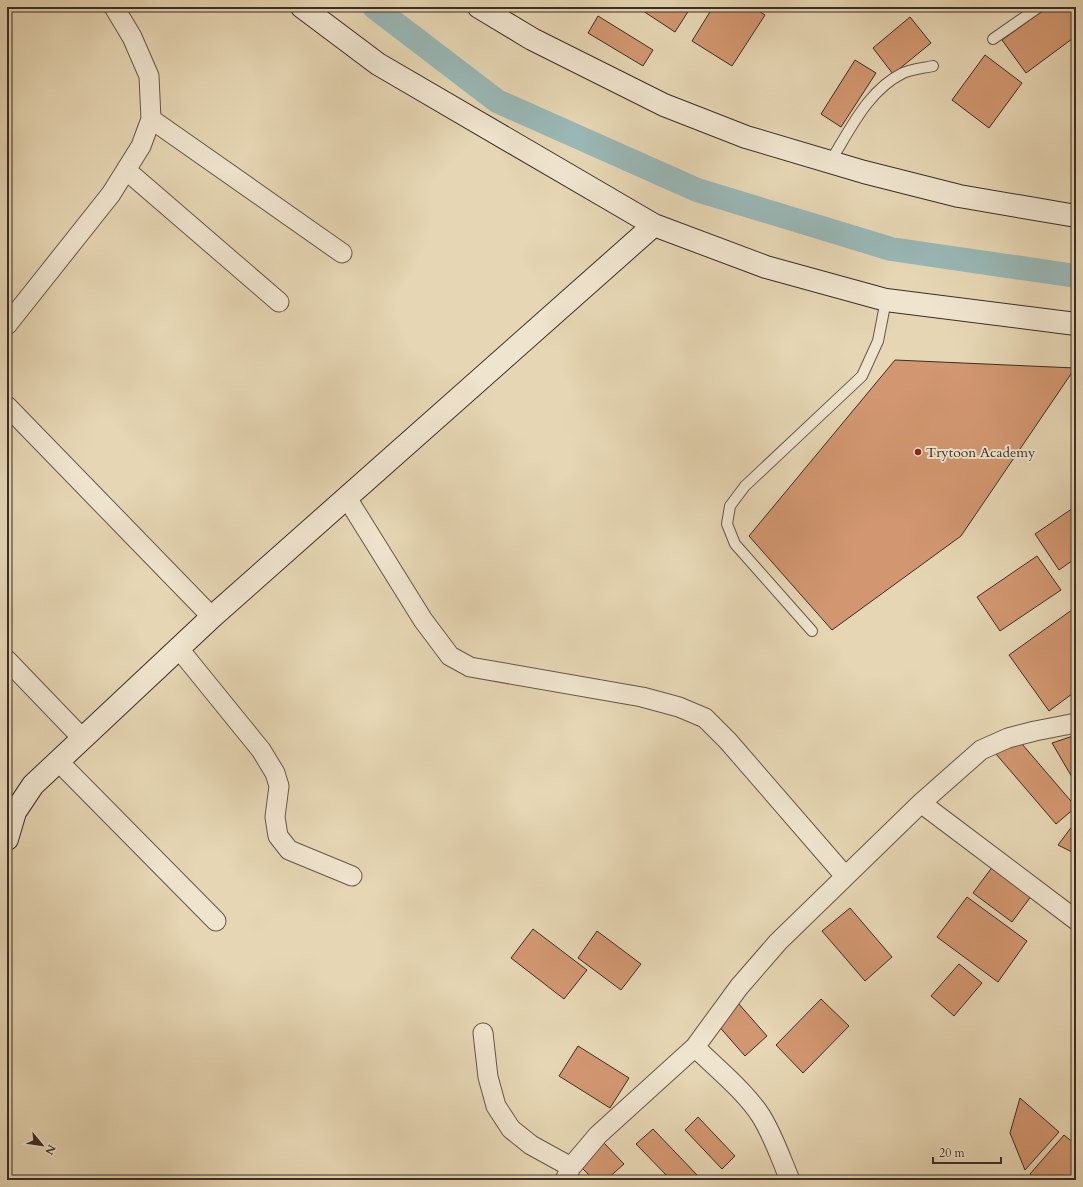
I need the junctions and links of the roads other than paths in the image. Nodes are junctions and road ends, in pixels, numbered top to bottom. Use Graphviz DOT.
graph roads {
  1 [pos="114,7"];
  2 [pos="479,7"];
  3 [pos="1039,7"];
  4 [pos="309,9"];
  5 [pos="993,39"];
  6 [pos="933,66"];
  7 [pos="151,119"];
  8 [pos="830,162"];
  9 [pos="126,170"];
  10 [pos="1076,216"];
  11 [pos="654,225"];
  12 [pos="342,253"];
  13 [pos="886,300"];
  14 [pos="279,302"];
  15 [pos="1076,324"];
  16 [pos="7,325"];
  17 [pos="7,406"];
  18 [pos="347,498"];
  19 [pos="212,617"];
  20 [pos="812,631"];
  21 [pos="179,649"];
  22 [pos="7,660"];
  23 [pos="1076,723"];
  24 [pos="84,739"];
  25 [pos="59,762"];
  26 [pos="922,803"];
  27 [pos="7,839"];
  28 [pos="352,876"];
  29 [pos="845,876"];
  30 [pos="1076,920"];
  31 [pos="216,921"];
  32 [pos="483,1033"];
  33 [pos="695,1047"];
  34 [pos="568,1174"];
  35 [pos="790,1180"];
  1 -- 7 [label="street"];
  2 -- 8 [label="street"];
  3 -- 5 [label="lane"];
  4 -- 11 [label="street"];
  6 -- 8 [label="lane"];
  7 -- 9 [label="street"];
  7 -- 12 [label="street"];
  8 -- 10 [label="street"];
  9 -- 14 [label="street"];
  9 -- 16 [label="street"];
  11 -- 13 [label="street"];
  11 -- 18 [label="street"];
  13 -- 15 [label="street"];
  13 -- 20 [label="lane"];
  17 -- 19 [label="street"];
  18 -- 19 [label="street"];
  18 -- 29 [label="street"];
  19 -- 21 [label="street"];
  21 -- 24 [label="street"];
  21 -- 28 [label="street"];
  22 -- 24 [label="street"];
  23 -- 26 [label="street"];
  24 -- 25 [label="street"];
  25 -- 27 [label="street"];
  25 -- 31 [label="street"];
  26 -- 29 [label="street"];
  26 -- 30 [label="street"];
  29 -- 33 [label="street"];
  32 -- 34 [label="street"];
  33 -- 34 [label="street"];
  33 -- 35 [label="street"];
}
